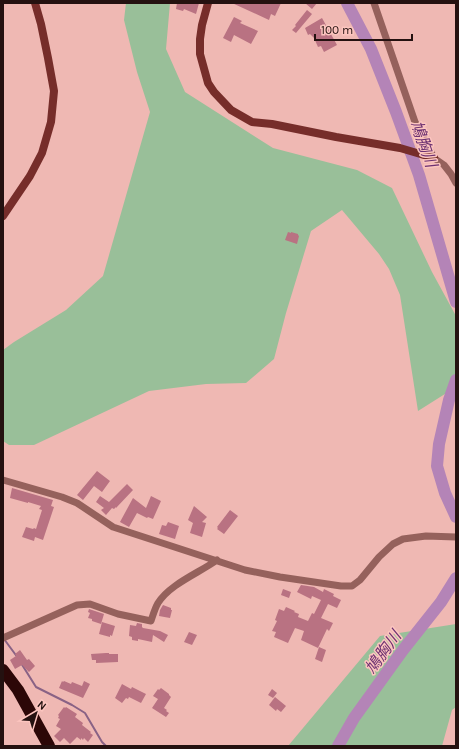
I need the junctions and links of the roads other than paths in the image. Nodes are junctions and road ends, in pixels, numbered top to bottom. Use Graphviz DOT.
graph roads {
  1 [pos="35,3"];
  2 [pos="208,3"];
  3 [pos="374,3"];
  4 [pos="434,158"];
  5 [pos="456,183"];
  6 [pos="3,216"];
  7 [pos="3,480"];
  8 [pos="452,537"];
  9 [pos="217,560"];
  10 [pos="6,637"];
  11 [pos="3,670"];
  12 [pos="49,746"];
  1 -- 6 [label="main road"];
  2 -- 4 [label="main road"];
  3 -- 4 [label="street"];
  4 -- 5 [label="street"];
  7 -- 9 [label="street"];
  8 -- 9 [label="street"];
  9 -- 10 [label="street"];
  11 -- 12 [label="highway"];
}
